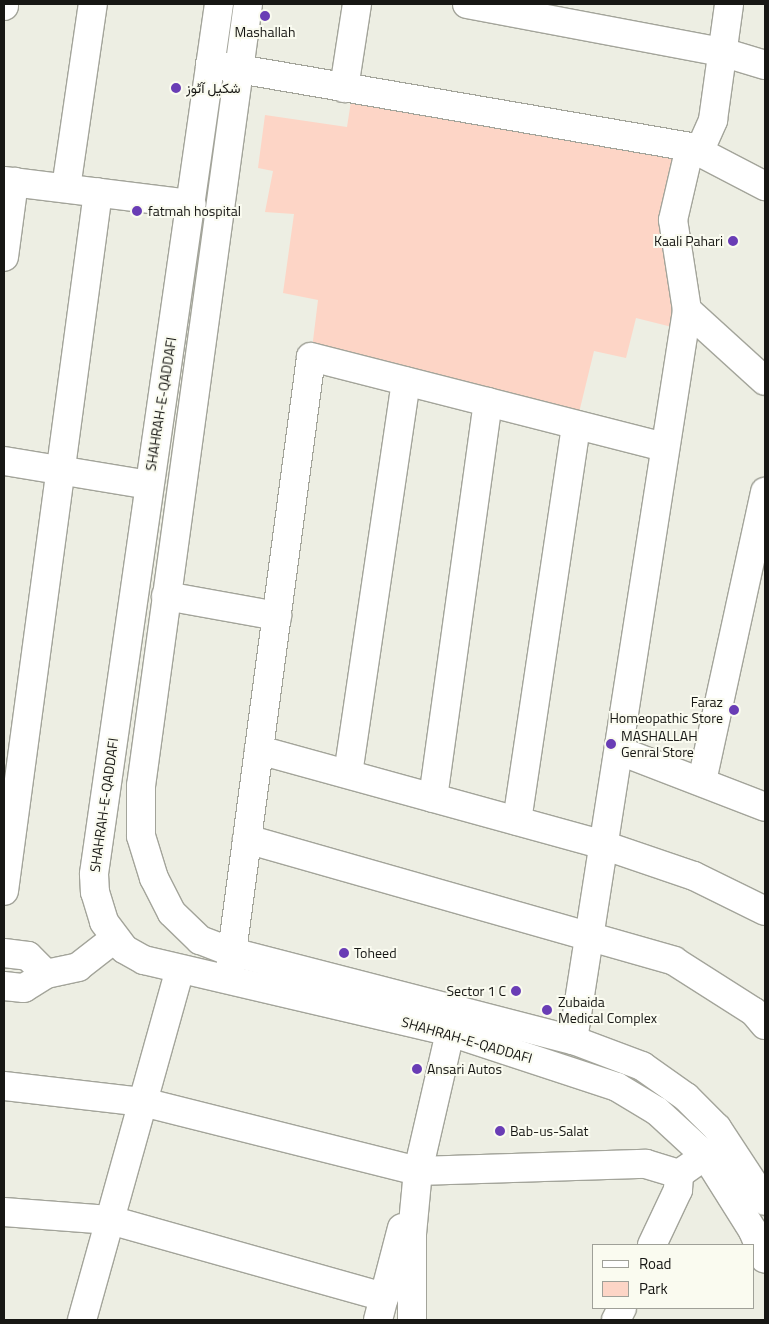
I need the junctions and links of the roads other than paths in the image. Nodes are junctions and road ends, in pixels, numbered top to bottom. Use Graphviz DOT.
graph roads {
  1 [pos="93,4"];
  2 [pos="219,4"];
  3 [pos="248,4"];
  4 [pos="357,4"];
  5 [pos="467,4"];
  6 [pos="729,4"];
  7 [pos="722,52"];
  8 [pos="210,64"];
  9 [pos="765,65"];
  10 [pos="238,69"];
  11 [pos="344,88"];
  12 [pos="695,149"];
  13 [pos="9,181"];
  14 [pos="765,186"];
  15 [pos="66,188"];
  16 [pos="98,192"];
  17 [pos="192,204"];
  18 [pos="4,257"];
  19 [pos="686,310"];
  20 [pos="765,381"];
  21 [pos="406,382"];
  22 [pos="488,402"];
  23 [pos="576,425"];
  24 [pos="663,447"];
  25 [pos="4,461"];
  26 [pos="61,470"];
  27 [pos="149,485"];
  28 [pos="765,492"];
  29 [pos="166,596"];
  30 [pos="277,616"];
  31 [pos="259,750"];
  32 [pos="620,751"];
  33 [pos="348,774"];
  34 [pos="702,781"];
  35 [pos="433,798"];
  36 [pos="765,807"];
  37 [pos="517,821"];
  38 [pos="8,835"];
  39 [pos="247,839"];
  40 [pos="603,845"];
  41 [pos="4,891"];
  42 [pos="765,912"];
  43 [pos="592,936"];
  44 [pos="114,939"];
  45 [pos="232,952"];
  46 [pos="4,953"];
  47 [pos="180,970"];
  48 [pos="46,974"];
  49 [pos="229,981"];
  50 [pos="4,986"];
  51 [pos="765,1025"];
  52 [pos="450,1032"];
  53 [pos="573,1040"];
  54 [pos="659,1078"];
  55 [pos="4,1086"];
  56 [pos="143,1102"];
  57 [pos="642,1102"];
  58 [pos="706,1156"];
  59 [pos="418,1170"];
  60 [pos="680,1174"];
  61 [pos="765,1201"];
  62 [pos="4,1212"];
  63 [pos="110,1220"];
  64 [pos="652,1244"];
  65 [pos="765,1259"];
  66 [pos="381,1308"];
  67 [pos="82,1320"];
  68 [pos="412,1320"];
  1 -- 15 [label="street"];
  2 -- 8 [label="street, SHAHRAH-E-QADDAFI"];
  3 -- 10 [label="street, SHAHRAH-E-QADDAFI"];
  4 -- 11 [label="street"];
  5 -- 7 [label="street"];
  6 -- 7 [label="street"];
  7 -- 9 [label="street"];
  7 -- 12 [label="street"];
  8 -- 10 [label="street"];
  8 -- 17 [label="street, SHAHRAH-E-QADDAFI"];
  10 -- 11 [label="street"];
  10 -- 29 [label="street, SHAHRAH-E-QADDAFI"];
  11 -- 12 [label="street"];
  12 -- 14 [label="street"];
  12 -- 19 [label="street"];
  13 -- 15 [label="street"];
  13 -- 18 [label="street"];
  15 -- 16 [label="street"];
  16 -- 17 [label="street"];
  16 -- 26 [label="street"];
  17 -- 27 [label="street, SHAHRAH-E-QADDAFI"];
  19 -- 20 [label="street"];
  19 -- 24 [label="street"];
  21 -- 22 [label="street"];
  21 -- 30 [label="street"];
  21 -- 33 [label="street"];
  22 -- 23 [label="street"];
  22 -- 35 [label="street"];
  23 -- 24 [label="street"];
  23 -- 37 [label="street"];
  24 -- 32 [label="street"];
  25 -- 26 [label="street"];
  26 -- 27 [label="street"];
  26 -- 38 [label="street"];
  27 -- 44 [label="street, SHAHRAH-E-QADDAFI"];
  28 -- 34 [label="street"];
  29 -- 30 [label="street"];
  29 -- 45 [label="street, SHAHRAH-E-QADDAFI"];
  30 -- 31 [label="street"];
  31 -- 33 [label="street"];
  31 -- 39 [label="street"];
  32 -- 34 [label="street"];
  32 -- 40 [label="street"];
  33 -- 35 [label="street"];
  34 -- 36 [label="street"];
  35 -- 37 [label="street"];
  37 -- 40 [label="street"];
  38 -- 41 [label="street"];
  39 -- 43 [label="street"];
  39 -- 45 [label="street"];
  40 -- 42 [label="street"];
  40 -- 43 [label="street"];
  43 -- 51 [label="street"];
  43 -- 53 [label="street"];
  44 -- 47 [label="street, SHAHRAH-E-QADDAFI"];
  44 -- 48 [label="street"];
  45 -- 49 [label="street"];
  45 -- 53 [label="street, SHAHRAH-E-QADDAFI"];
  46 -- 48 [label="street"];
  47 -- 49 [label="street, SHAHRAH-E-QADDAFI"];
  47 -- 56 [label="street"];
  48 -- 50 [label="street"];
  49 -- 52 [label="street, SHAHRAH-E-QADDAFI"];
  52 -- 57 [label="street, SHAHRAH-E-QADDAFI"];
  52 -- 59 [label="street"];
  53 -- 54 [label="street, SHAHRAH-E-QADDAFI"];
  54 -- 57 [label="street"];
  54 -- 61 [label="street, SHAHRAH-E-QADDAFI"];
  55 -- 56 [label="street"];
  56 -- 59 [label="street"];
  56 -- 63 [label="street"];
  57 -- 58 [label="street, SHAHRAH-E-QADDAFI"];
  58 -- 60 [label="street"];
  58 -- 65 [label="street, SHAHRAH-E-QADDAFI"];
  59 -- 60 [label="street"];
  59 -- 66 [label="street"];
  59 -- 68 [label="street"];
  60 -- 64 [label="street"];
  62 -- 63 [label="street"];
  63 -- 66 [label="street"];
  63 -- 67 [label="street"];
}
